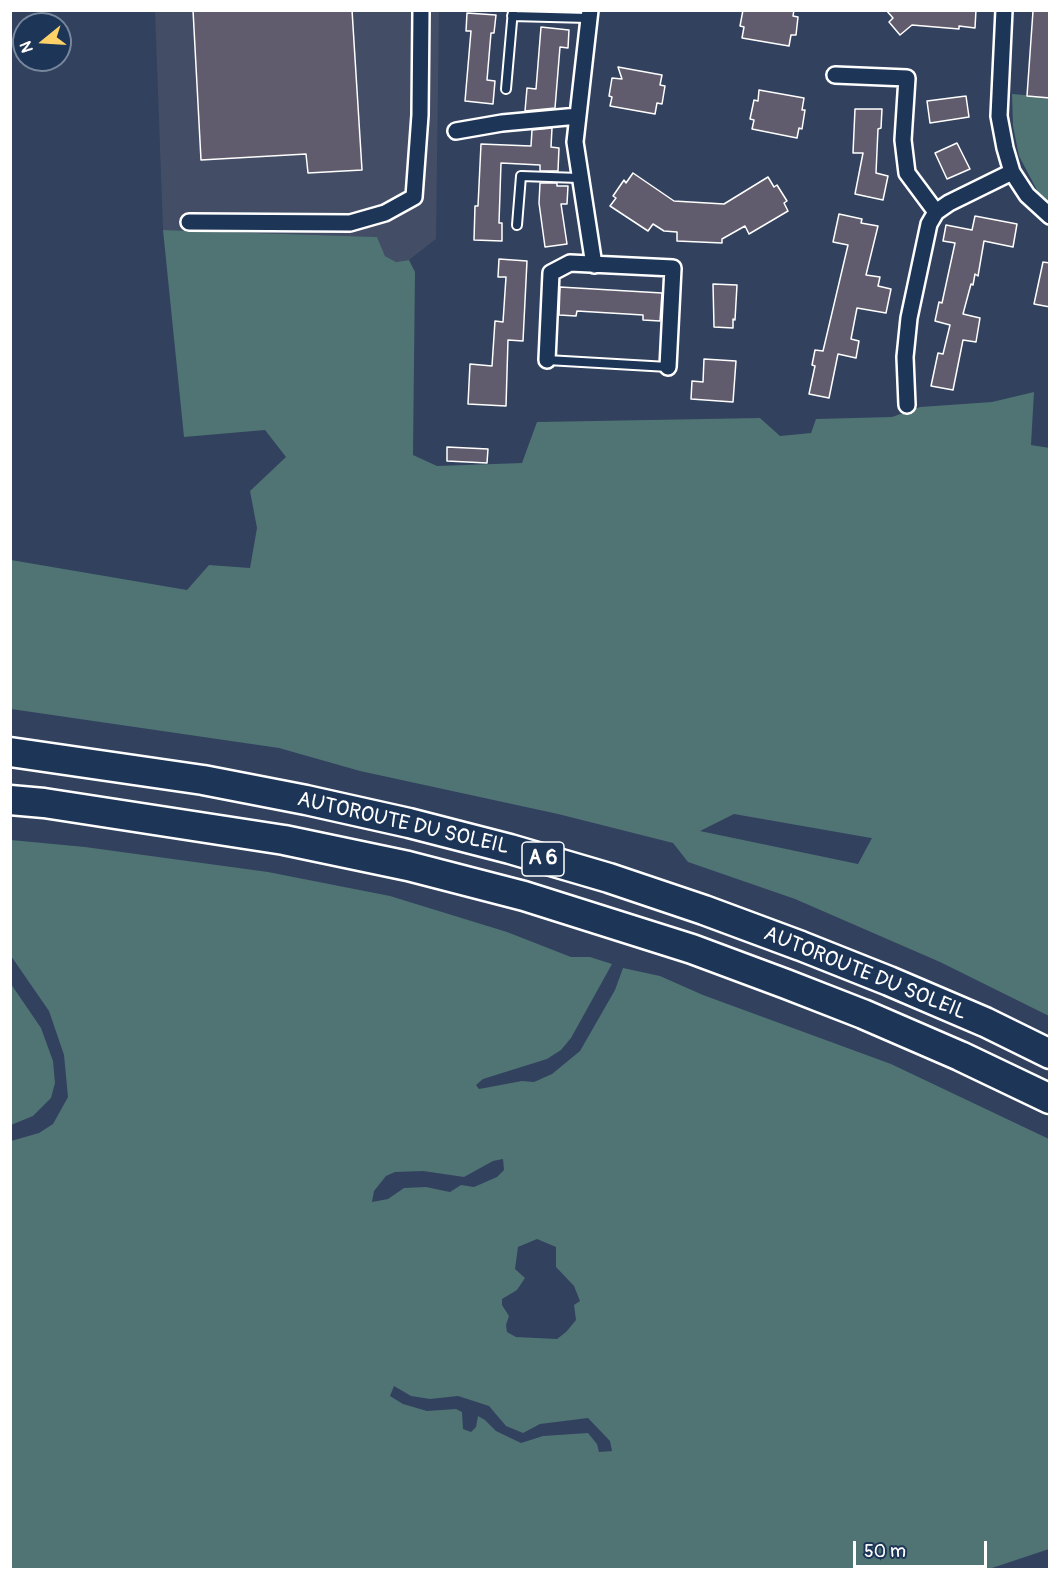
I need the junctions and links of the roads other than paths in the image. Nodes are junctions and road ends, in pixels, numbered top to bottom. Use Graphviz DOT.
graph roads {
  1 [pos="422,10"];
  2 [pos="1004,10"];
  3 [pos="512,13"];
  4 [pos="589,14"];
  5 [pos="835,75"];
  6 [pos="506,88"];
  7 [pos="578,116"];
  8 [pos="456,131"];
  9 [pos="1012,172"];
  10 [pos="579,178"];
  11 [pos="936,212"];
  12 [pos="1050,216"];
  13 [pos="189,222"];
  14 [pos="517,225"];
  15 [pos="594,265"];
  16 [pos="547,360"];
  17 [pos="668,367"];
  18 [pos="907,405"];
  19 [pos="10,752"];
  20 [pos="10,800"];
  21 [pos="1050,1054"];
  22 [pos="1050,1099"];
  1 -- 13 [label="street"];
  2 -- 9 [label="street"];
  3 -- 4 [label="lane"];
  3 -- 6 [label="lane"];
  4 -- 7 [label="street"];
  5 -- 11 [label="street"];
  7 -- 8 [label="street"];
  7 -- 10 [label="street"];
  9 -- 11 [label="street"];
  9 -- 12 [label="street"];
  10 -- 14 [label="lane"];
  10 -- 15 [label="street"];
  11 -- 18 [label="street"];
  15 -- 16 [label="street"];
  15 -- 17 [label="street"];
  16 -- 17 [label="lane"];
  19 -- 21 [label="highway, AUTOROUTE DU SOLEIL / A 6"];
  20 -- 22 [label="highway, AUTOROUTE DU SOLEIL / A 6"];
}
